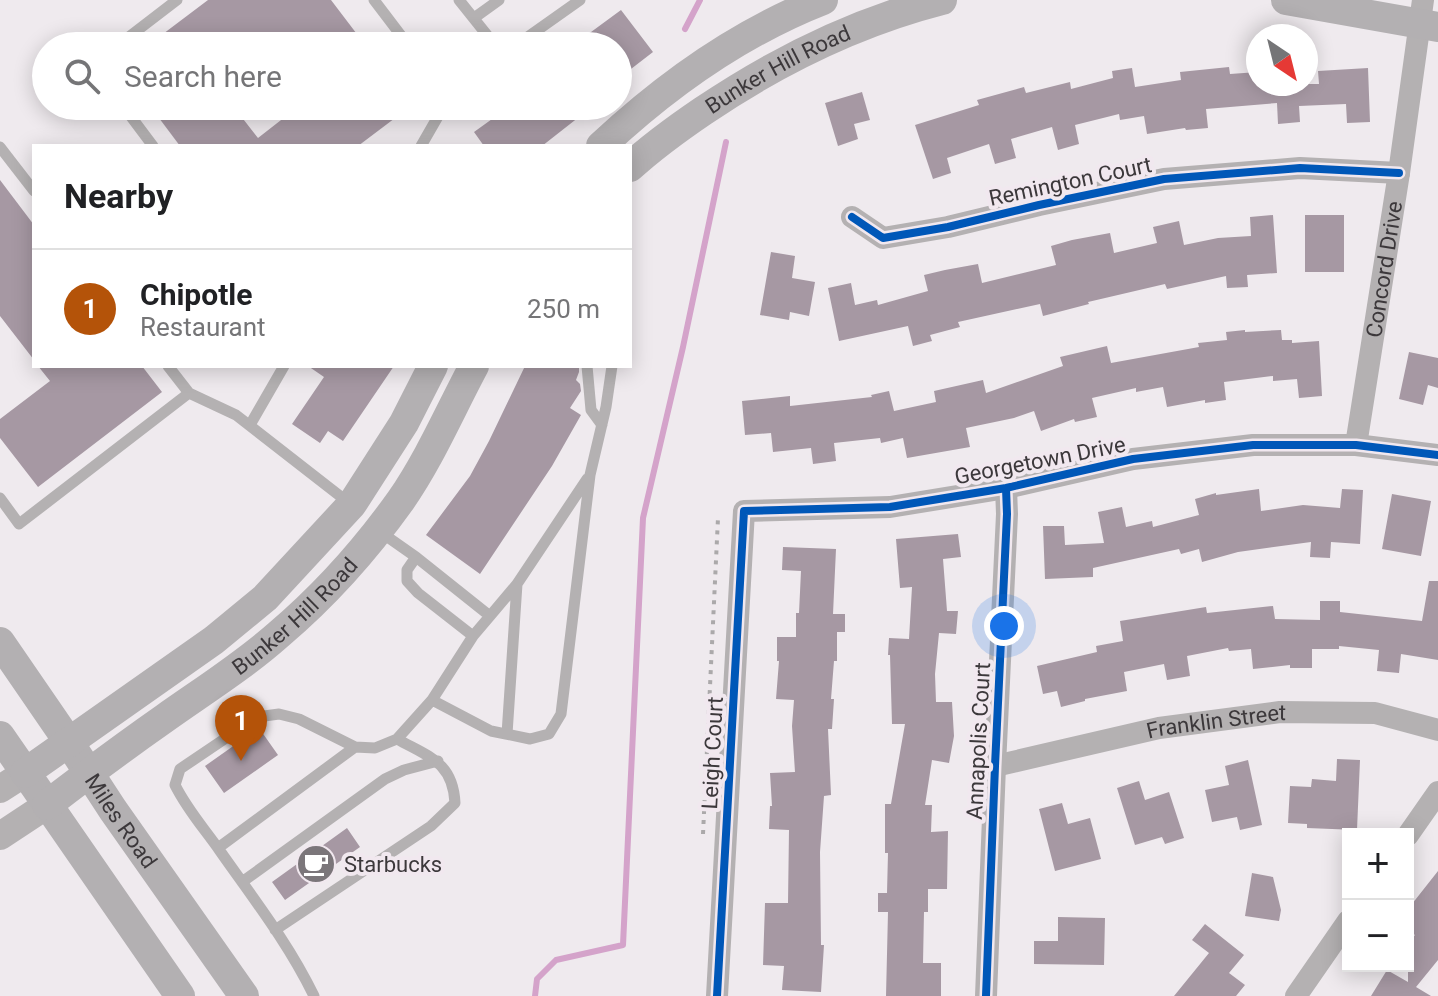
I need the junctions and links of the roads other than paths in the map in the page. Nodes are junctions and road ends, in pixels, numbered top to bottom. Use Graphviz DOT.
graph roads {
  1 [pos="177,0"];
  2 [pos="374,0"];
  3 [pos="459,0"];
  4 [pos="499,0"];
  5 [pos="580,0"];
  6 [pos="823,0"];
  7 [pos="942,0"];
  8 [pos="1286,0"];
  9 [pos="1427,17"];
  10 [pos="474,18"];
  11 [pos="135,32"];
  12 [pos="398,32"];
  13 [pos="482,32"];
  14 [pos="535,32"];
  15 [pos="632,119"];
  16 [pos="134,120"];
  17 [pos="436,120"];
  18 [pos="630,120"];
  19 [pos="152,144"];
  20 [pos="422,144"];
  21 [pos="603,144"];
  22 [pos="0,147"];
  23 [pos="632,165"];
  24 [pos="1399,173"];
  25 [pos="32,188"];
  26 [pos="852,217"];
  27 [pos="170,368"];
  28 [pos="283,368"];
  29 [pos="432,368"];
  30 [pos="473,368"];
  31 [pos="587,368"];
  32 [pos="612,368"];
  33 [pos="189,393"];
  34 [pos="250,425"];
  35 [pos="602,425"];
  36 [pos="1356,445"];
  37 [pos="1438,455"];
  38 [pos="590,475"];
  39 [pos="1006,488"];
  40 [pos="0,498"];
  41 [pos="352,504"];
  42 [pos="744,511"];
  43 [pos="378,530"];
  44 [pos="416,557"];
  45 [pos="517,584"];
  46 [pos="490,616"];
  47 [pos="473,636"];
  48 [pos="0,642"];
  49 [pos="432,700"];
  50 [pos="1438,730"];
  51 [pos="507,734"];
  52 [pos="0,736"];
  53 [pos="397,739"];
  54 [pos="68,741"];
  55 [pos="355,747"];
  56 [pos="438,761"];
  57 [pos="995,766"];
  58 [pos="25,773"];
  59 [pos="89,773"];
  60 [pos="0,789"];
  61 [pos="1438,792"];
  62 [pos="47,805"];
  63 [pos="1413,828"];
  64 [pos="0,836"];
  65 [pos="218,848"];
  66 [pos="242,882"];
  67 [pos="275,930"];
  68 [pos="1342,930"];
  69 [pos="180,996"];
  70 [pos="244,996"];
  71 [pos="314,996"];
  72 [pos="717,996"];
  73 [pos="986,996"];
  74 [pos="1296,996"];
  1 -- 11 [label="lane"];
  2 -- 12 [label="lane"];
  3 -- 10 [label="lane"];
  4 -- 10 [label="lane"];
  5 -- 14 [label="lane"];
  6 -- 15 [label="main road, Bunker Hill Road"];
  7 -- 23 [label="main road, Bunker Hill Road"];
  8 -- 9 [label="main road"];
  9 -- 24 [label="street, Concord Drive"];
  10 -- 13 [label="lane"];
  16 -- 19 [label="lane"];
  17 -- 20 [label="lane"];
  18 -- 21 [label="main road, Bunker Hill Road"];
  22 -- 25 [label="lane"];
  24 -- 26 [label="street, Remington Court"];
  24 -- 36 [label="street, Concord Drive"];
  27 -- 33 [label="lane"];
  28 -- 34 [label="lane"];
  29 -- 41 [label="main road, Bunker Hill Road"];
  30 -- 43 [label="main road, Bunker Hill Road"];
  31 -- 35 [label="lane"];
  32 -- 35 [label="lane"];
  33 -- 34 [label="lane"];
  33 -- 40 [label="lane"];
  34 -- 41 [label="lane"];
  35 -- 38 [label="lane"];
  36 -- 37 [label="street, Georgetown Drive"];
  36 -- 39 [label="street, Georgetown Drive"];
  38 -- 45 [label="lane"];
  38 -- 51 [label="lane"];
  39 -- 42 [label="street, Georgetown Drive"];
  39 -- 57 [label="street, Annapolis Court"];
  41 -- 43 [label="main road"];
  41 -- 54 [label="main road, Bunker Hill Road"];
  42 -- 72 [label="street, Leigh Court"];
  43 -- 44 [label="lane"];
  43 -- 59 [label="main road, Bunker Hill Road"];
  44 -- 46 [label="lane"];
  44 -- 47 [label="lane"];
  45 -- 46 [label="lane"];
  45 -- 51 [label="lane"];
  46 -- 47 [label="lane"];
  47 -- 49 [label="lane"];
  48 -- 54 [label="main road, Miles Road"];
  49 -- 51 [label="lane"];
  49 -- 53 [label="lane"];
  50 -- 57 [label="street, Franklin Street"];
  52 -- 58 [label="main road"];
  53 -- 55 [label="lane"];
  53 -- 56 [label="lane"];
  54 -- 58 [label="main road, Bunker Hill Road"];
  54 -- 59 [label="main road, Miles Road"];
  55 -- 65 [label="lane"];
  55 -- 65 [label="lane"];
  56 -- 66 [label="lane"];
  56 -- 67 [label="lane"];
  57 -- 73 [label="street, Annapolis Court"];
  58 -- 60 [label="street"];
  58 -- 62 [label="main road"];
  59 -- 62 [label="main road, Bunker Hill Road"];
  59 -- 70 [label="main road, Miles Road"];
  61 -- 63 [label="street"];
  62 -- 64 [label="street"];
  62 -- 69 [label="main road"];
  65 -- 66 [label="lane"];
  66 -- 67 [label="lane"];
  67 -- 71 [label="lane"];
  68 -- 74 [label="street"];
}
